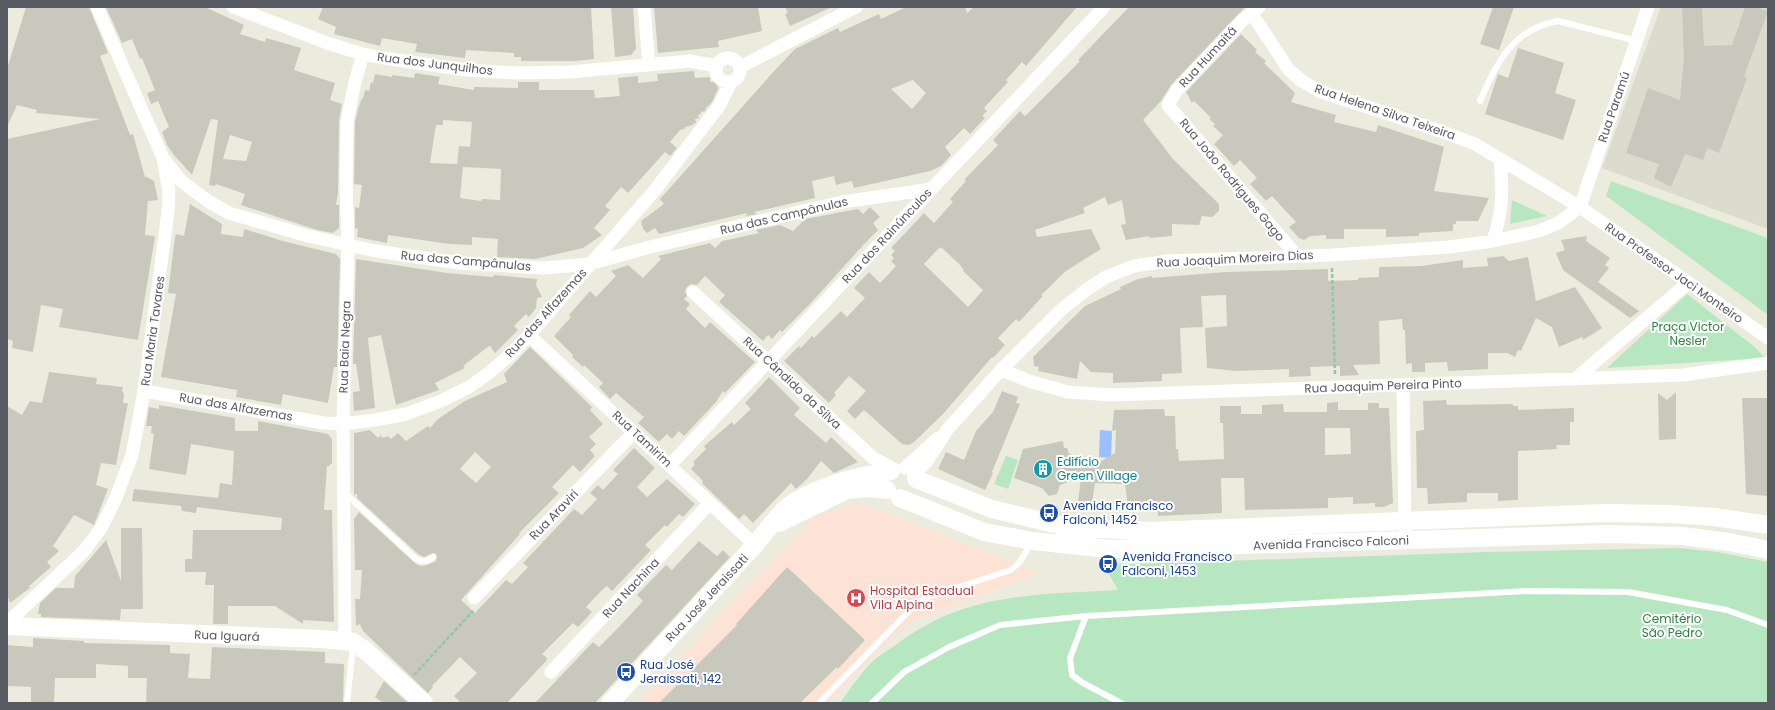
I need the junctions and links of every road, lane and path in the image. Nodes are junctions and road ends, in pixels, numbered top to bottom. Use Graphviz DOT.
graph roads {
  1 [pos="97,7"];
  2 [pos="233,7"];
  3 [pos="644,7"];
  4 [pos="856,7"];
  5 [pos="1104,7"];
  6 [pos="1648,7"];
  7 [pos="1255,10"];
  8 [pos="1637,41"];
  9 [pos="363,54"];
  10 [pos="648,66"];
  11 [pos="717,66"];
  12 [pos="740,66"];
  13 [pos="731,82"];
  14 [pos="1480,101"];
  15 [pos="1168,105"];
  16 [pos="163,158"];
  17 [pos="1500,159"];
  18 [pos="932,189"];
  19 [pos="1580,207"];
  20 [pos="1493,241"];
  21 [pos="348,246"];
  22 [pos="1296,255"];
  23 [pos="1332,255"];
  24 [pos="589,264"];
  25 [pos="1688,283"];
  26 [pos="693,292"];
  27 [pos="529,334"];
  28 [pos="1768,338"];
  29 [pos="770,361"];
  30 [pos="1768,363"];
  31 [pos="1001,370"];
  32 [pos="1575,379"];
  33 [pos="1403,386"];
  34 [pos="1336,388"];
  35 [pos="144,391"];
  36 [pos="343,424"];
  37 [pos="634,432"];
  38 [pos="670,465"];
  39 [pos="904,472"];
  40 [pos="343,492"];
  41 [pos="893,494"];
  42 [pos="710,503"];
  43 [pos="1405,521"];
  44 [pos="1768,525"];
  45 [pos="771,527"];
  46 [pos="1033,541"];
  47 [pos="1406,541"];
  48 [pos="755,545"];
  49 [pos="1768,550"];
  50 [pos="433,557"];
  51 [pos="474,598"];
  52 [pos="1086,616"];
  53 [pos="7,624"];
  54 [pos="1768,625"];
  55 [pos="349,642"];
  56 [pos="551,672"];
  57 [pos="396,678"];
  58 [pos="347,703"];
  59 [pos="424,703"];
  60 [pos="610,703"];
  61 [pos="819,703"];
  62 [pos="872,703"];
  63 [pos="1121,703"];
  1 -- 16 [label="street, Rua Maria Tavares"];
  2 -- 9 [label="street, Rua dos Junquilhos"];
  3 -- 10 [label="street"];
  4 -- 12 [label="street"];
  5 -- 18 [label="street, Rua dos Rainúnculos"];
  6 -- 8 [label="street, Rua Paramú"];
  7 -- 15 [label="street, Rua Humaitá"];
  7 -- 17 [label="street, Rua Helena Silva Teixeira"];
  8 -- 14 [label="lane"];
  8 -- 19 [label="street, Rua Paramú"];
  9 -- 10 [label="street, Rua dos Junquilhos"];
  9 -- 21 [label="street, Rua Baia Negra"];
  10 -- 11 [label="street, Rua dos Junquilhos"];
  11 -- 12 [label="street"];
  11 -- 13 [label="street"];
  12 -- 13 [label="street"];
  13 -- 24 [label="street, Rua das Alfazemas"];
  15 -- 22 [label="street, Rua João Rodrigues Gago"];
  16 -- 21 [label="street, Rua das Campânulas"];
  16 -- 35 [label="street, Rua Maria Tavares"];
  17 -- 19 [label="street, Rua Helena Silva Teixeira"];
  17 -- 20 [label="street"];
  18 -- 24 [label="street, Rua das Campânulas"];
  18 -- 29 [label="street, Rua dos Rainúnculos"];
  19 -- 20 [label="street, Rua Joaquim Moreira Dias"];
  19 -- 25 [label="street, Rua Professor Jaci Monteiro"];
  20 -- 23 [label="street, Rua Joaquim Moreira Dias"];
  21 -- 24 [label="street, Rua das Campânulas"];
  21 -- 36 [label="street, Rua Baia Negra"];
  22 -- 23 [label="street, Rua Joaquim Moreira Dias"];
  22 -- 31 [label="street, Rua Joaquim Moreira Dias"];
  23 -- 34 [label="path"];
  24 -- 27 [label="street, Rua das Alfazemas"];
  25 -- 28 [label="street, Rua Professor Jaci Monteiro"];
  25 -- 32 [label="street"];
  26 -- 29 [label="street, Rua Cândido da Silva"];
  27 -- 36 [label="street, Rua das Alfazemas"];
  27 -- 37 [label="street, Rua Tamirim"];
  29 -- 38 [label="street, Rua dos Rainúnculos"];
  29 -- 39 [label="street, Rua Cândido da Silva"];
  30 -- 32 [label="street, Rua Joaquim Pereira Pinto"];
  31 -- 34 [label="street, Rua Joaquim Pereira Pinto"];
  31 -- 39 [label="street, Rua Joaquim Moreira Dias"];
  32 -- 33 [label="street, Rua Joaquim Pereira Pinto"];
  33 -- 34 [label="street, Rua Joaquim Pereira Pinto"];
  33 -- 43 [label="street"];
  35 -- 36 [label="street, Rua das Alfazemas"];
  35 -- 53 [label="street, Rua Maria Tavares"];
  36 -- 40 [label="street, Rua Baia Negra"];
  37 -- 38 [label="street, Rua Tamirim"];
  37 -- 51 [label="street, Rua Araviri"];
  38 -- 42 [label="street, Rua Tamirim"];
  39 -- 41 [label="main road"];
  39 -- 41 [label="main road"];
  39 -- 43 [label="main road, Avenida Francisco Falconi"];
  39 -- 45 [label="main road"];
  40 -- 50 [label="lane"];
  40 -- 55 [label="street, Rua Baia Negra"];
  41 -- 45 [label="main road, Avenida Francisco Falconi"];
  41 -- 46 [label="main road, Avenida Francisco Falconi"];
  42 -- 48 [label="street, Rua Tamirim"];
  42 -- 56 [label="street, Rua Nachina"];
  43 -- 44 [label="main road, Avenida Francisco Falconi"];
  43 -- 47 [label="street"];
  45 -- 48 [label="main road, Rua José Jeraissati"];
  46 -- 47 [label="main road, Avenida Francisco Falconi"];
  46 -- 61 [label="lane"];
  47 -- 49 [label="main road, Avenida Francisco Falconi"];
  48 -- 60 [label="main road, Rua José Jeraissati"];
  51 -- 57 [label="path"];
  52 -- 54 [label="lane"];
  52 -- 62 [label="lane"];
  52 -- 63 [label="lane"];
  53 -- 55 [label="main road, Rua Iguará"];
  55 -- 57 [label="main road"];
  55 -- 58 [label="lane"];
  57 -- 59 [label="main road"];
}
